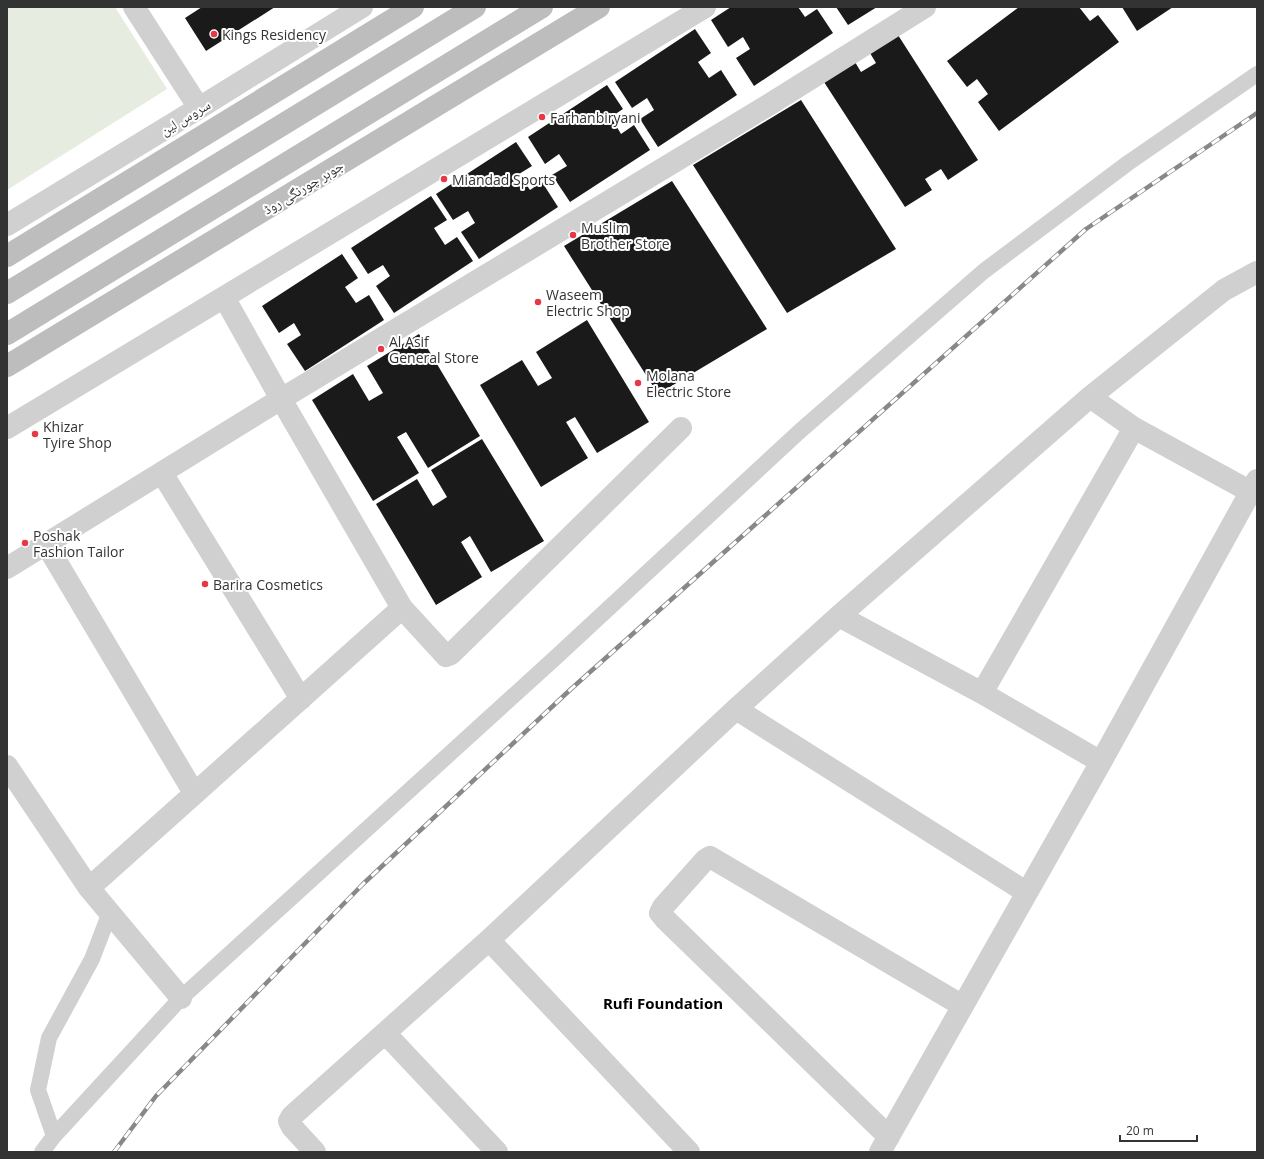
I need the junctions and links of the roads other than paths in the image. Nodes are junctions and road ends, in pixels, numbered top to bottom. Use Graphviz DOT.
graph roads {
  1 [pos="134,7"];
  2 [pos="362,7"];
  3 [pos="413,7"];
  4 [pos="475,7"];
  5 [pos="542,7"];
  6 [pos="599,7"];
  7 [pos="705,7"];
  8 [pos="925,7"];
  9 [pos="1257,74"];
  10 [pos="199,108"];
  11 [pos="7,225"];
  12 [pos="7,256"];
  13 [pos="1257,272"];
  14 [pos="7,293"];
  15 [pos="224,297"];
  16 [pos="7,334"];
  17 [pos="7,366"];
  18 [pos="1090,397"];
  19 [pos="281,399"];
  20 [pos="7,428"];
  21 [pos="681,428"];
  22 [pos="1134,428"];
  23 [pos="162,473"];
  24 [pos="1254,486"];
  25 [pos="46,544"];
  26 [pos="7,568"];
  27 [pos="402,608"];
  28 [pos="839,616"];
  29 [pos="982,693"];
  30 [pos="300,699"];
  31 [pos="736,709"];
  32 [pos="1101,762"];
  33 [pos="7,766"];
  34 [pos="194,793"];
  35 [pos="89,888"];
  36 [pos="1026,892"];
  37 [pos="110,912"];
  38 [pos="489,940"];
  39 [pos="181,998"];
  40 [pos="963,1006"];
  41 [pos="385,1033"];
  42 [pos="54,1136"];
  43 [pos="885,1145"];
  44 [pos="42,1152"];
  45 [pos="316,1152"];
  46 [pos="497,1152"];
  47 [pos="689,1152"];
  1 -- 10 [label="street"];
  2 -- 10 [label="street, سروس لین"];
  3 -- 12 [label="main road"];
  4 -- 14 [label="main road"];
  5 -- 16 [label="main road, جوہر چورنگی روڈ"];
  6 -- 17 [label="main road, جوہر چورنگی روڈ"];
  7 -- 15 [label="street"];
  8 -- 19 [label="street"];
  9 -- 39 [label="lane"];
  10 -- 11 [label="street, سروس لین"];
  13 -- 18 [label="street"];
  15 -- 19 [label="street"];
  15 -- 20 [label="street"];
  18 -- 22 [label="street"];
  18 -- 28 [label="street"];
  19 -- 23 [label="street"];
  19 -- 27 [label="street"];
  21 -- 27 [label="street"];
  22 -- 24 [label="street"];
  22 -- 29 [label="street"];
  23 -- 25 [label="street"];
  23 -- 30 [label="street"];
  24 -- 32 [label="street"];
  25 -- 26 [label="street"];
  25 -- 34 [label="street"];
  27 -- 30 [label="street"];
  28 -- 29 [label="street"];
  28 -- 31 [label="street"];
  29 -- 32 [label="street"];
  30 -- 34 [label="street"];
  31 -- 36 [label="street"];
  31 -- 38 [label="street"];
  32 -- 36 [label="street"];
  33 -- 35 [label="street"];
  34 -- 35 [label="street"];
  35 -- 37 [label="street"];
  36 -- 40 [label="street"];
  37 -- 39 [label="street"];
  37 -- 42 [label="lane"];
  38 -- 41 [label="street"];
  38 -- 47 [label="street"];
  39 -- 42 [label="lane"];
  40 -- 43 [label="street"];
  40 -- 43 [label="street"];
  41 -- 45 [label="street"];
  41 -- 46 [label="street"];
  42 -- 44 [label="lane"];
}
